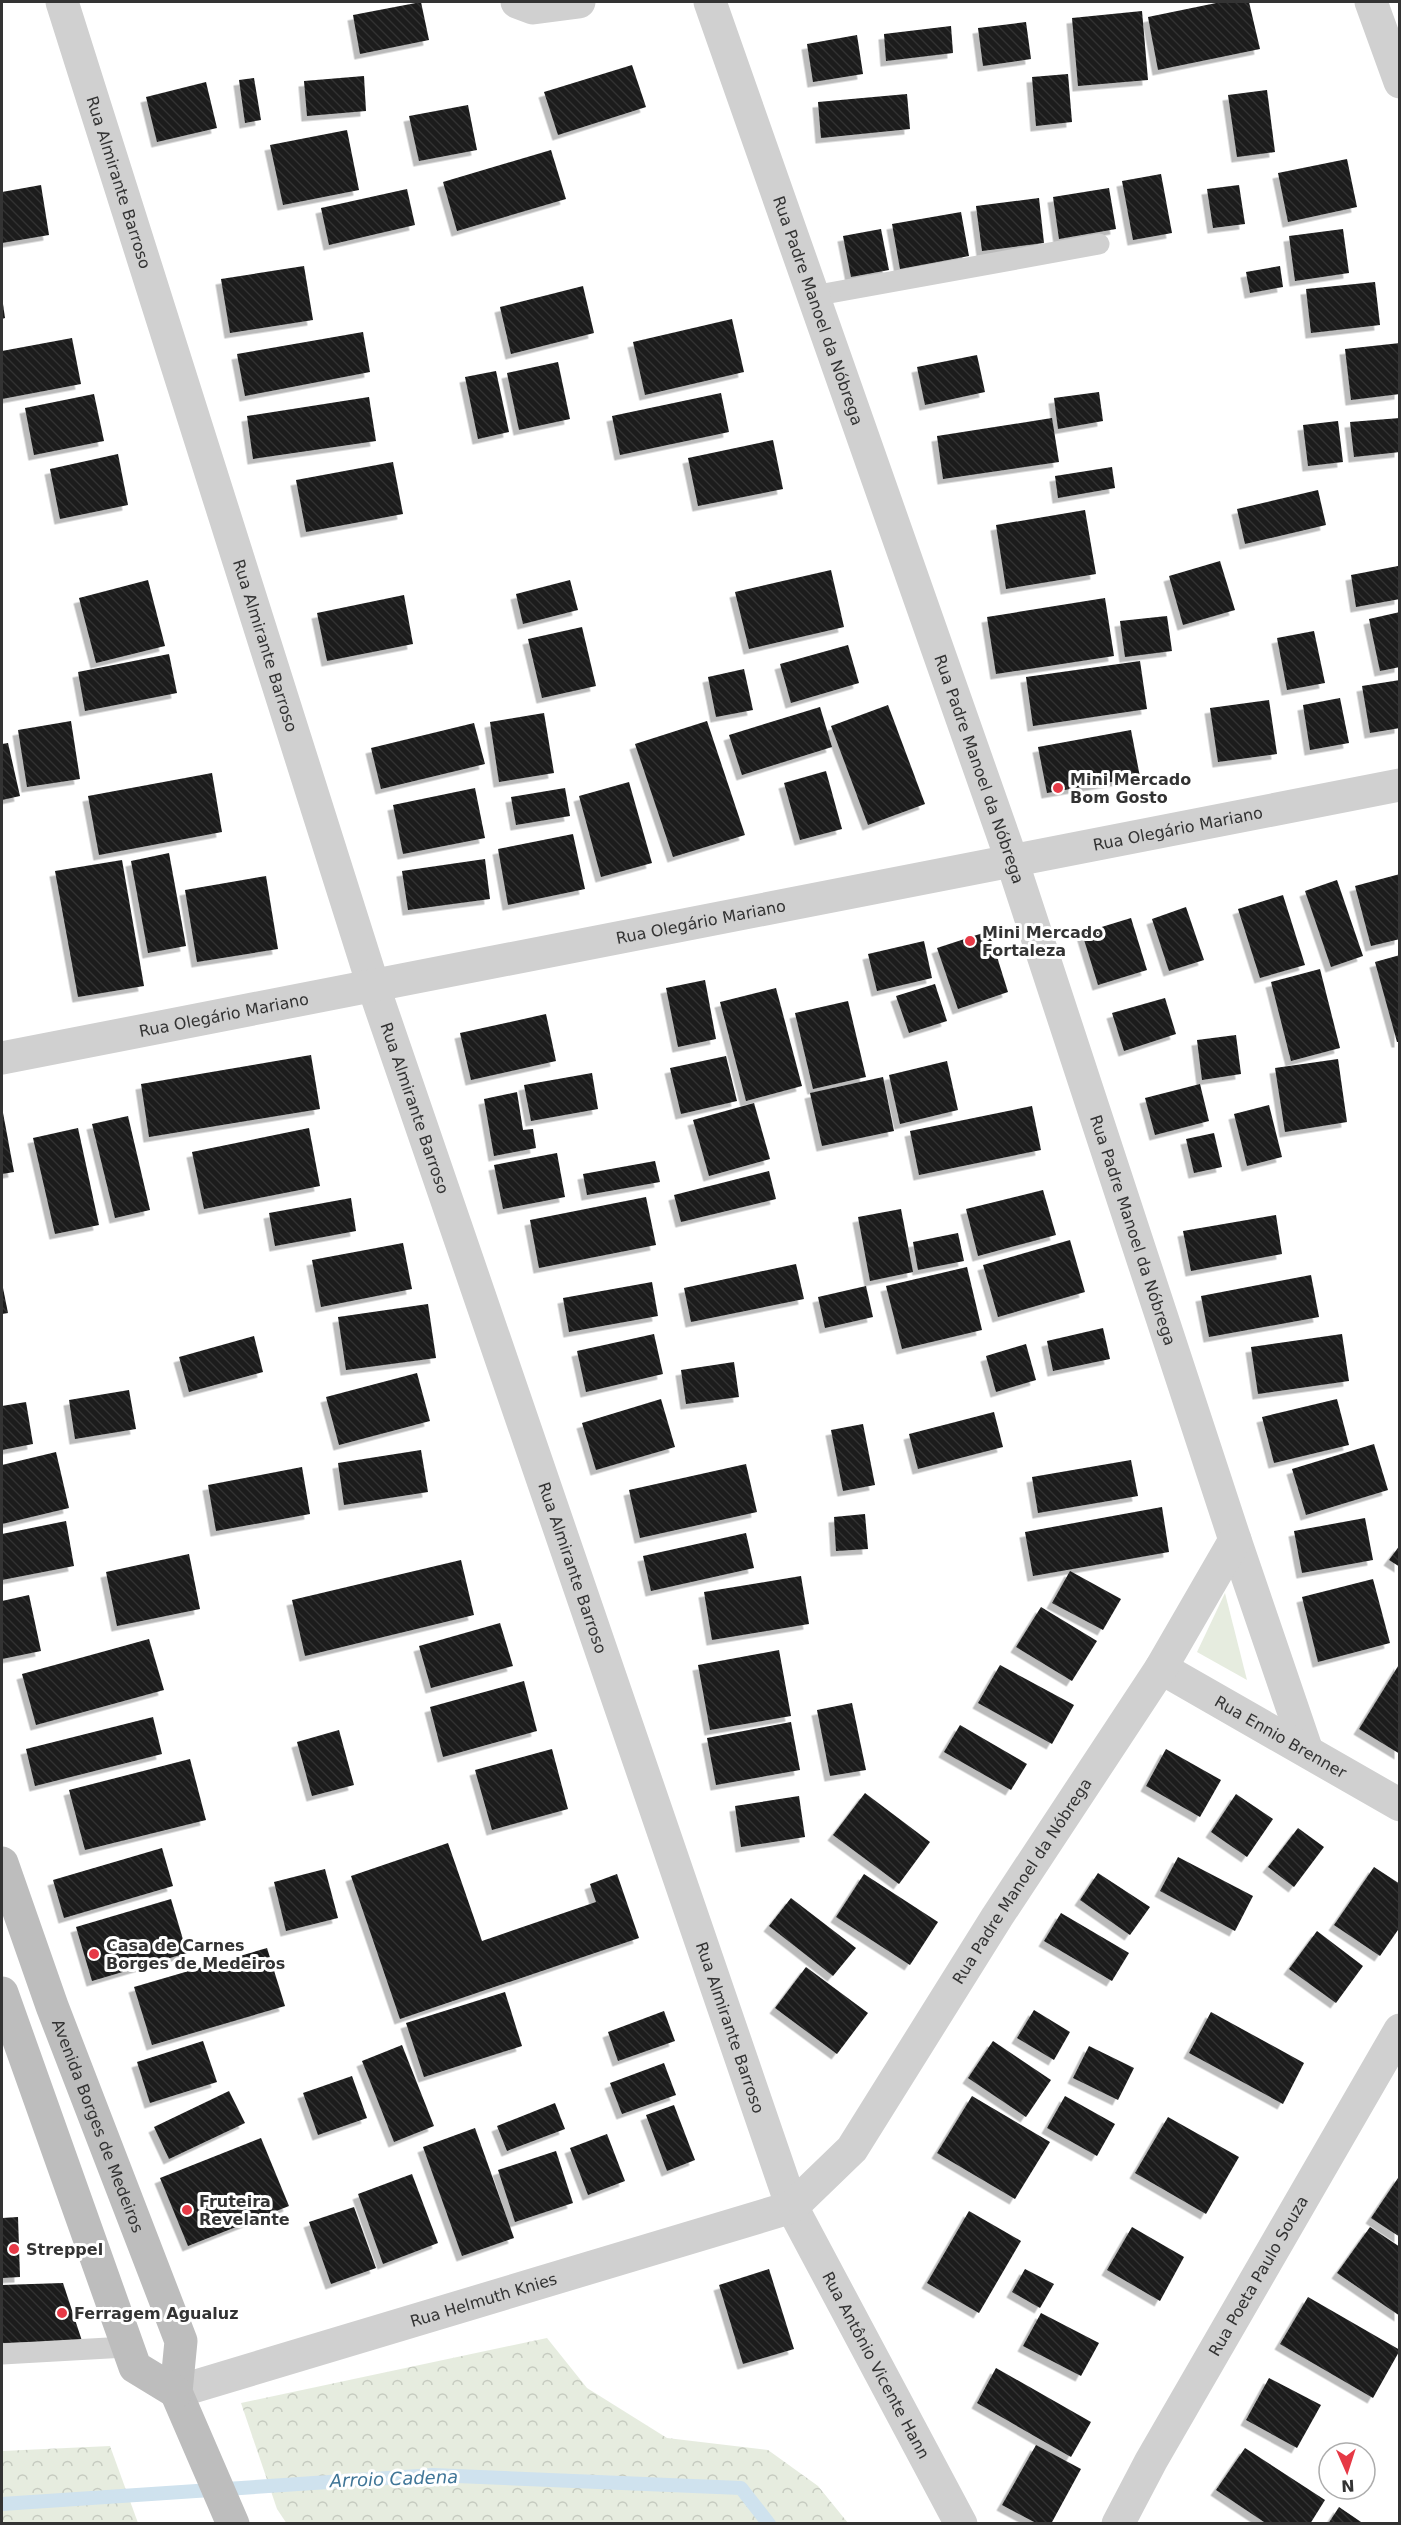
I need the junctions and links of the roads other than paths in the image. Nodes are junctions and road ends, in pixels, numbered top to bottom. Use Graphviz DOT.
graph roads {
  1 [pos="62,2"];
  2 [pos="516,2"];
  3 [pos="579,2"];
  4 [pos="710,2"];
  5 [pos="1371,2"];
  6 [pos="1400,82"];
  7 [pos="1099,244"];
  8 [pos="813,296"];
  9 [pos="1400,785"];
  10 [pos="1012,861"];
  11 [pos="373,985"];
  12 [pos="2,1058"];
  13 [pos="1235,1540"];
  14 [pos="1161,1668"];
  15 [pos="1307,1751"];
  16 [pos="1400,1805"];
  17 [pos="2,1863"];
  18 [pos="2,1993"];
  19 [pos="1400,2030"];
  20 [pos="792,2207"];
  21 [pos="126,2347"];
  22 [pos="2,2354"];
  23 [pos="176,2392"];
  24 [pos="233,2523"];
  25 [pos="961,2523"];
  26 [pos="1118,2523"];
  1 -- 11 [label="street, Rua Almirante Barroso"];
  2 -- 3 [label="street"];
  4 -- 8 [label="street, Rua Padre Manoel da Nóbrega"];
  5 -- 6 [label="street"];
  7 -- 8 [label="lane"];
  8 -- 10 [label="street, Rua Padre Manoel da Nóbrega"];
  9 -- 10 [label="street, Rua Olegário Mariano"];
  10 -- 11 [label="street, Rua Olegário Mariano"];
  10 -- 13 [label="street, Rua Padre Manoel da Nóbrega"];
  11 -- 12 [label="street, Rua Olegário Mariano"];
  11 -- 20 [label="street, Rua Almirante Barroso"];
  13 -- 14 [label="street, Rua Padre Manoel da Nóbrega"];
  13 -- 15 [label="street, Rua Padre Manoel da Nóbrega"];
  14 -- 15 [label="street, Rua Ennio Brenner"];
  14 -- 20 [label="street, Rua Padre Manoel da Nóbrega"];
  15 -- 16 [label="street, Rua Ennio Brenner"];
  17 -- 23 [label="main road, Avenida Borges de Medeiros"];
  18 -- 21 [label="main road"];
  19 -- 26 [label="street, Rua Poeta Paulo Souza"];
  20 -- 23 [label="street, Rua Helmuth Knies"];
  20 -- 25 [label="street, Rua Antônio Vicente Hann"];
  21 -- 22 [label="lane"];
  21 -- 23 [label="main road"];
  23 -- 24 [label="main road"];
}
